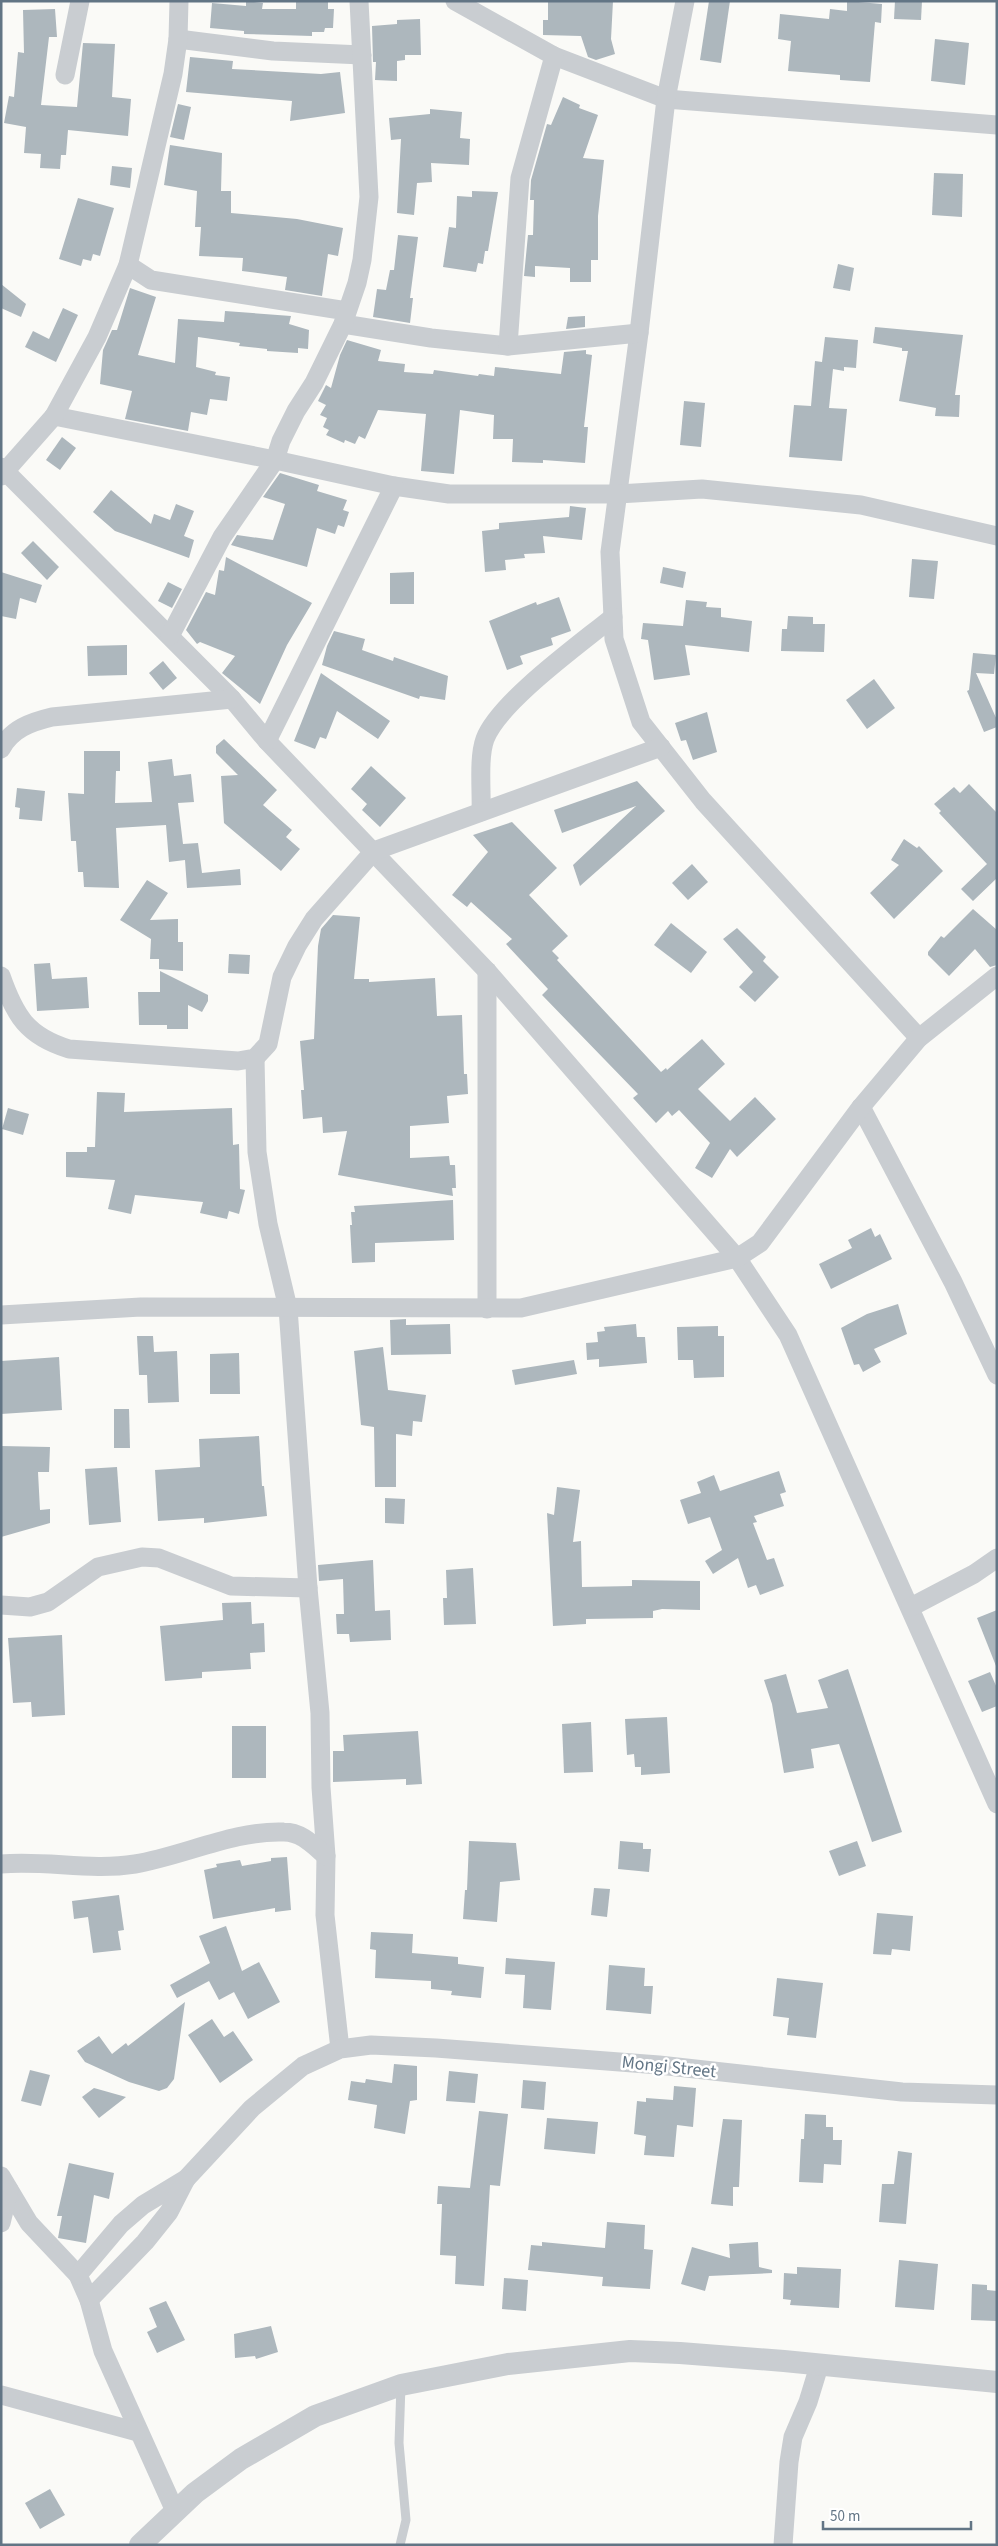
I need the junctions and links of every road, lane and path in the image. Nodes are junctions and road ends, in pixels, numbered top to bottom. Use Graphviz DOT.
graph roads {
  1 [pos="80,1"];
  2 [pos="179,1"];
  3 [pos="359,1"];
  4 [pos="455,1"];
  5 [pos="685,1"];
  6 [pos="178,39"];
  7 [pos="362,55"];
  8 [pos="554,56"];
  9 [pos="65,75"];
  10 [pos="666,99"];
  11 [pos="997,125"];
  12 [pos="128,265"];
  13 [pos="345,318"];
  14 [pos="639,333"];
  15 [pos="508,346"];
  16 [pos="54,416"];
  17 [pos="275,460"];
  18 [pos="3,472"];
  19 [pos="394,486"];
  20 [pos="618,494"];
  21 [pos="997,536"];
  22 [pos="613,617"];
  23 [pos="170,636"];
  24 [pos="232,699"];
  25 [pos="268,742"];
  26 [pos="661,747"];
  27 [pos="1,749"];
  28 [pos="481,812"];
  29 [pos="374,851"];
  30 [pos="487,971"];
  31 [pos="1,976"];
  32 [pos="997,976"];
  33 [pos="919,1038"];
  34 [pos="254,1058"];
  35 [pos="862,1107"];
  36 [pos="737,1258"];
  37 [pos="288,1308"];
  38 [pos="487,1309"];
  39 [pos="1,1315"];
  40 [pos="997,1375"];
  41 [pos="997,1558"];
  42 [pos="308,1588"];
  43 [pos="1,1605"];
  44 [pos="910,1607"];
  45 [pos="997,1804"];
  46 [pos="326,1856"];
  47 [pos="1,1864"];
  48 [pos="340,2049"];
  49 [pos="997,2095"];
  50 [pos="186,2179"];
  51 [pos="5,2183"];
  52 [pos="1,2224"];
  53 [pos="78,2275"];
  54 [pos="89,2300"];
  55 [pos="819,2366"];
  56 [pos="997,2382"];
  57 [pos="401,2385"];
  58 [pos="1,2395"];
  59 [pos="138,2432"];
  60 [pos="175,2511"];
  61 [pos="140,2545"];
  62 [pos="400,2545"];
  63 [pos="783,2545"];
  1 -- 9 [label="street"];
  2 -- 6 [label="street"];
  3 -- 7 [label="street"];
  4 -- 8 [label="street"];
  5 -- 10 [label="street"];
  6 -- 7 [label="street"];
  6 -- 12 [label="street"];
  7 -- 13 [label="street"];
  8 -- 10 [label="street"];
  8 -- 15 [label="street"];
  10 -- 11 [label="street"];
  10 -- 14 [label="street"];
  12 -- 13 [label="street"];
  12 -- 16 [label="street"];
  13 -- 15 [label="street"];
  13 -- 17 [label="street"];
  14 -- 15 [label="street"];
  14 -- 20 [label="street"];
  16 -- 17 [label="street"];
  16 -- 18 [label="street"];
  17 -- 19 [label="street"];
  17 -- 23 [label="street"];
  18 -- 23 [label="street"];
  19 -- 20 [label="street"];
  19 -- 25 [label="street"];
  20 -- 21 [label="street"];
  20 -- 22 [label="street"];
  22 -- 26 [label="street"];
  22 -- 28 [label="street"];
  23 -- 24 [label="street"];
  24 -- 25 [label="street"];
  24 -- 27 [label="street"];
  25 -- 29 [label="street"];
  26 -- 28 [label="street"];
  26 -- 33 [label="street"];
  28 -- 29 [label="street"];
  29 -- 30 [label="street"];
  29 -- 34 [label="street"];
  30 -- 36 [label="street"];
  30 -- 38 [label="street"];
  31 -- 34 [label="street"];
  32 -- 33 [label="street"];
  33 -- 35 [label="street"];
  34 -- 37 [label="street"];
  35 -- 36 [label="street"];
  35 -- 40 [label="street"];
  36 -- 38 [label="street"];
  36 -- 44 [label="street"];
  37 -- 38 [label="street"];
  37 -- 39 [label="street"];
  37 -- 42 [label="street"];
  41 -- 44 [label="street"];
  42 -- 43 [label="street"];
  42 -- 46 [label="street"];
  44 -- 45 [label="street"];
  46 -- 47 [label="street"];
  46 -- 48 [label="street"];
  48 -- 49 [label="street, Mongi Street"];
  48 -- 50 [label="street, Mongi Street"];
  50 -- 53 [label="street"];
  50 -- 54 [label="street"];
  51 -- 52 [label="street"];
  51 -- 53 [label="street"];
  53 -- 54 [label="street"];
  54 -- 59 [label="street"];
  55 -- 56 [label="street"];
  55 -- 57 [label="street"];
  55 -- 63 [label="street"];
  57 -- 60 [label="street"];
  57 -- 62 [label="lane"];
  58 -- 59 [label="street"];
  59 -- 60 [label="street"];
  60 -- 61 [label="street"];
}
